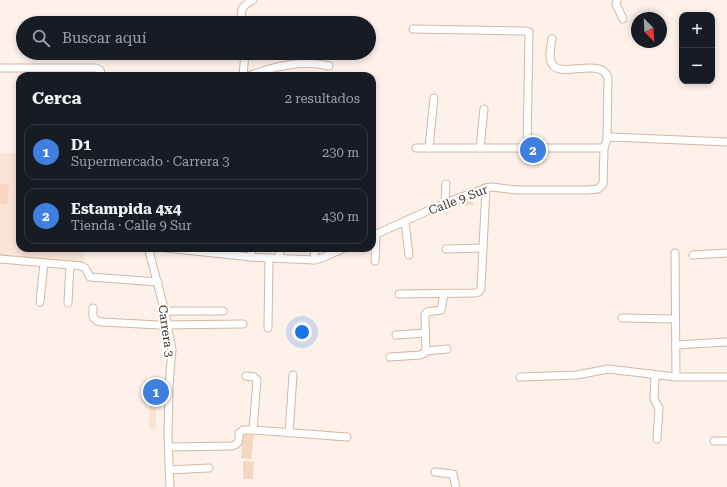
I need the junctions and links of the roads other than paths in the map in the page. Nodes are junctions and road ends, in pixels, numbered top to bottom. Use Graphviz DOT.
graph roads {
  1 [pos="252,0"];
  2 [pos="617,0"];
  3 [pos="241,16"];
  4 [pos="623,19"];
  5 [pos="413,29"];
  6 [pos="552,39"];
  7 [pos="245,60"];
  8 [pos="329,66"];
  9 [pos="0,68"];
  10 [pos="101,72"];
  11 [pos="244,72"];
  12 [pos="258,72"];
  13 [pos="434,98"];
  14 [pos="484,109"];
  15 [pos="607,139"];
  16 [pos="727,142"];
  17 [pos="416,148"];
  18 [pos="429,148"];
  19 [pos="480,148"];
  20 [pos="527,148"];
  21 [pos="604,148"];
  22 [pos="446,184"];
  23 [pos="486,188"];
  24 [pos="445,203"];
  25 [pos="404,222"];
  26 [pos="376,234"];
  27 [pos="483,248"];
  28 [pos="446,250"];
  29 [pos="150,252"];
  30 [pos="204,252"];
  31 [pos="252,252"];
  32 [pos="280,252"];
  33 [pos="315,252"];
  34 [pos="335,252"];
  35 [pos="375,252"];
  36 [pos="675,253"];
  37 [pos="727,253"];
  38 [pos="409,255"];
  39 [pos="693,255"];
  40 [pos="251,257"];
  41 [pos="269,258"];
  42 [pos="279,258"];
  43 [pos="0,260"];
  44 [pos="314,260"];
  45 [pos="375,261"];
  46 [pos="44,263"];
  47 [pos="70,265"];
  48 [pos="158,282"];
  49 [pos="400,294"];
  50 [pos="444,294"];
  51 [pos="40,302"];
  52 [pos="68,303"];
  53 [pos="93,308"];
  54 [pos="223,311"];
  55 [pos="165,312"];
  56 [pos="622,318"];
  57 [pos="675,319"];
  58 [pos="243,324"];
  59 [pos="168,325"];
  60 [pos="268,328"];
  61 [pos="425,334"];
  62 [pos="396,335"];
  63 [pos="727,342"];
  64 [pos="676,345"];
  65 [pos="447,349"];
  66 [pos="426,351"];
  67 [pos="390,357"];
  68 [pos="293,375"];
  69 [pos="246,376"];
  70 [pos="655,376"];
  71 [pos="520,377"];
  72 [pos="676,377"];
  73 [pos="727,377"];
  74 [pos="253,430"];
  75 [pos="289,433"];
  76 [pos="347,437"];
  77 [pos="657,439"];
  78 [pos="714,441"];
  79 [pos="727,441"];
  80 [pos="169,447"];
  81 [pos="209,468"];
  82 [pos="169,470"];
  83 [pos="436,472"];
  84 [pos="170,487"];
  85 [pos="456,487"];
  1 -- 3 [label="street"];
  2 -- 4 [label="street"];
  5 -- 20 [label="street"];
  6 -- 15 [label="street"];
  7 -- 11 [label="street"];
  8 -- 12 [label="street"];
  9 -- 10 [label="street"];
  13 -- 18 [label="street"];
  14 -- 19 [label="street"];
  15 -- 16 [label="street"];
  15 -- 21 [label="street"];
  17 -- 18 [label="street"];
  18 -- 19 [label="street"];
  19 -- 20 [label="street"];
  20 -- 21 [label="street"];
  21 -- 23 [label="street, Calle 9 Sur"];
  22 -- 24 [label="street"];
  23 -- 24 [label="street, Calle 9 Sur"];
  23 -- 27 [label="street"];
  24 -- 25 [label="street, Calle 9 Sur"];
  25 -- 26 [label="street, Calle 9 Sur"];
  25 -- 38 [label="street"];
  27 -- 28 [label="street"];
  27 -- 50 [label="street"];
  29 -- 48 [label="street, Carrera 3"];
  30 -- 40 [label="street"];
  31 -- 40 [label="street"];
  32 -- 42 [label="street"];
  33 -- 44 [label="street"];
  34 -- 44 [label="street"];
  35 -- 45 [label="street"];
  36 -- 57 [label="street"];
  37 -- 39 [label="street"];
  40 -- 41 [label="street"];
  41 -- 42 [label="street"];
  41 -- 60 [label="street"];
  42 -- 44 [label="street"];
  43 -- 46 [label="street"];
  46 -- 47 [label="street"];
  46 -- 51 [label="street"];
  47 -- 48 [label="street"];
  47 -- 52 [label="street"];
  48 -- 55 [label="street, Carrera 3"];
  49 -- 50 [label="street"];
  50 -- 61 [label="street"];
  53 -- 59 [label="street"];
  54 -- 55 [label="street"];
  55 -- 59 [label="street, Carrera 3"];
  56 -- 57 [label="street"];
  57 -- 64 [label="street"];
  58 -- 59 [label="street"];
  59 -- 80 [label="street, Carrera 3"];
  61 -- 62 [label="street"];
  61 -- 66 [label="street"];
  63 -- 64 [label="street"];
  64 -- 72 [label="street"];
  65 -- 66 [label="street"];
  66 -- 67 [label="street"];
  68 -- 75 [label="street"];
  69 -- 74 [label="street"];
  70 -- 71 [label="street"];
  70 -- 72 [label="street"];
  70 -- 77 [label="street"];
  72 -- 73 [label="street"];
  74 -- 75 [label="street"];
  74 -- 80 [label="street"];
  75 -- 76 [label="street"];
  78 -- 79 [label="street"];
  80 -- 82 [label="street, Carrera 3"];
  81 -- 82 [label="street"];
  82 -- 84 [label="street, Carrera 3"];
  83 -- 85 [label="street"];
}
